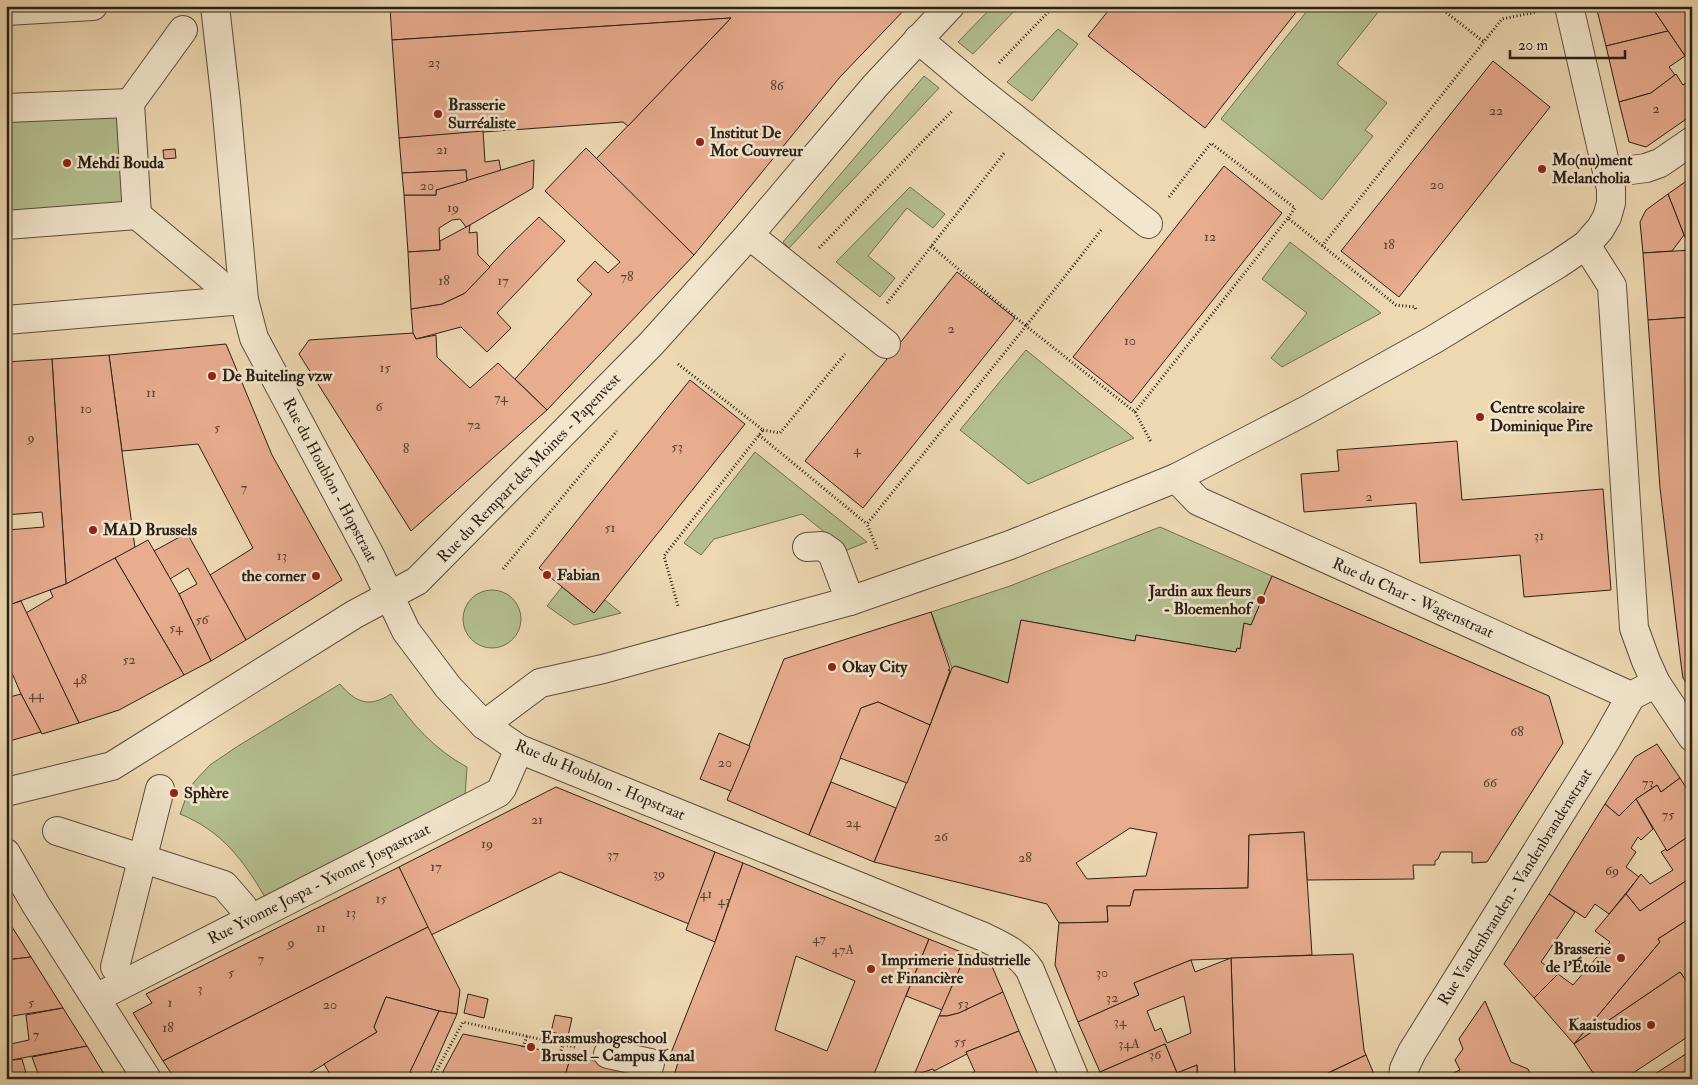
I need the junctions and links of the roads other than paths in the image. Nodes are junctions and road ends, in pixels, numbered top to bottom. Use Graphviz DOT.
graph roads {
  1 [pos="92,6"];
  2 [pos="215,6"];
  3 [pos="950,6"];
  4 [pos="1568,6"];
  5 [pos="6,11"];
  6 [pos="183,30"];
  7 [pos="918,39"];
  8 [pos="130,103"];
  9 [pos="6,108"];
  10 [pos="1692,141"];
  11 [pos="1608,173"];
  12 [pos="137,216"];
  13 [pos="1148,224"];
  14 [pos="6,225"];
  15 [pos="749,235"];
  16 [pos="1586,245"];
  17 [pos="216,281"];
  18 [pos="244,300"];
  19 [pos="6,320"];
  20 [pos="876,336"];
  21 [pos="1176,478"];
  22 [pos="807,547"];
  23 [pos="390,596"];
  24 [pos="850,601"];
  25 [pos="1656,683"];
  26 [pos="1632,696"];
  27 [pos="484,725"];
  28 [pos="1692,737"];
  29 [pos="519,748"];
  30 [pos="160,789"];
  31 [pos="6,792"];
  32 [pos="57,831"];
  33 [pos="6,853"];
  34 [pos="143,858"];
  35 [pos="244,907"];
  36 [pos="115,967"];
  37 [pos="96,998"];
  38 [pos="608,1054"];
  39 [pos="147,1079"];
  40 [pos="646,1079"];
  41 [pos="1075,1079"];
  42 [pos="1404,1079"];
  1 -- 5 [label="street"];
  2 -- 18 [label="street, Rue du Houblon - Hopstraat"];
  3 -- 7 [label="street, Rue du Rempart des Moines - Papenvest"];
  4 -- 11 [label="street"];
  6 -- 8 [label="street"];
  7 -- 13 [label="street"];
  7 -- 15 [label="street, Rue du Rempart des Moines - Papenvest"];
  8 -- 9 [label="street"];
  8 -- 12 [label="street"];
  10 -- 11 [label="street"];
  11 -- 16 [label="street"];
  12 -- 14 [label="street"];
  12 -- 17 [label="street"];
  15 -- 20 [label="street"];
  15 -- 23 [label="street, Rue du Rempart des Moines - Papenvest"];
  16 -- 21 [label="street"];
  16 -- 25 [label="street"];
  18 -- 19 [label="street"];
  18 -- 23 [label="street, Rue du Houblon - Hopstraat"];
  21 -- 24 [label="street"];
  21 -- 26 [label="street, Rue du Char - Wagenstraat"];
  22 -- 24 [label="street"];
  23 -- 27 [label="street, Rue du Houblon - Hopstraat"];
  23 -- 31 [label="street, Rue du Rempart des Moines - Papenvest"];
  24 -- 27 [label="street"];
  25 -- 26 [label="street"];
  25 -- 28 [label="street"];
  26 -- 42 [label="street, Rue Vandenbranden - Vandenbrandenstraat"];
  27 -- 29 [label="street, Rue du Houblon - Hopstraat"];
  29 -- 37 [label="street, Rue Yvonne Jospa - Yvonne Jospastraat"];
  29 -- 41 [label="street, Rue du Houblon - Hopstraat"];
  30 -- 34 [label="street"];
  32 -- 34 [label="street"];
  33 -- 37 [label="street"];
  34 -- 35 [label="street"];
  34 -- 36 [label="street"];
  37 -- 39 [label="street"];
  38 -- 40 [label="street"];
}
